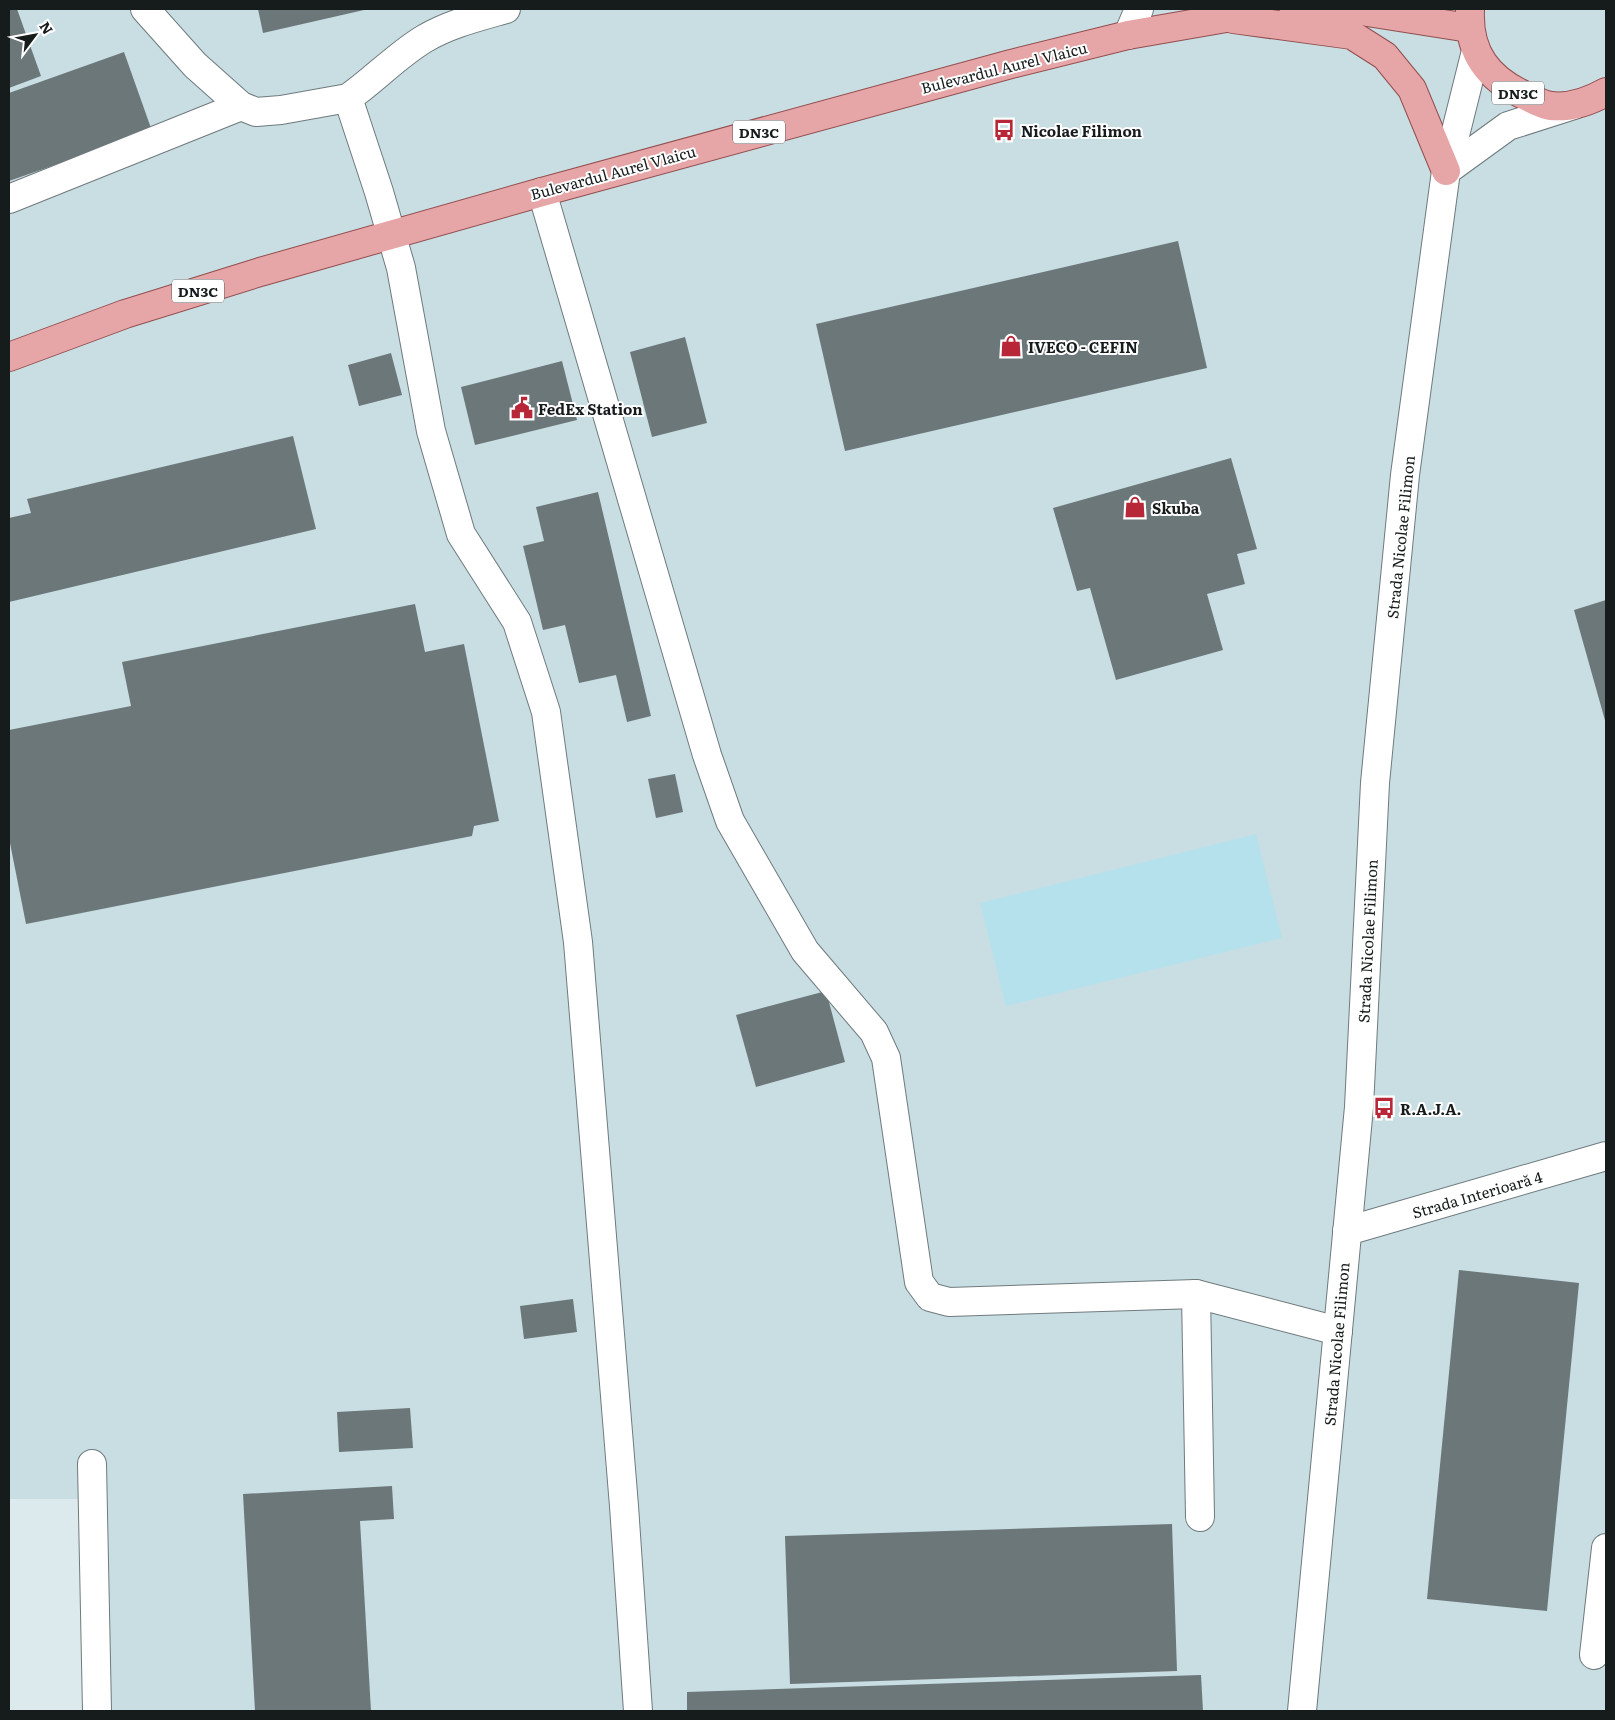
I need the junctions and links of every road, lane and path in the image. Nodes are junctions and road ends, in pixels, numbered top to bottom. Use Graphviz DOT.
graph roads {
  1 [pos="145,9"];
  2 [pos="506,9"];
  3 [pos="1138,9"];
  4 [pos="1258,9"];
  5 [pos="1226,18"];
  6 [pos="1472,29"];
  7 [pos="1128,35"];
  8 [pos="1606,92"];
  9 [pos="348,98"];
  10 [pos="1576,105"];
  11 [pos="241,106"];
  12 [pos="1446,171"];
  13 [pos="542,192"];
  14 [pos="9,199"];
  15 [pos="391,234"];
  16 [pos="9,357"];
  17 [pos="1606,1156"];
  18 [pos="1347,1231"];
  19 [pos="1196,1294"];
  20 [pos="1338,1331"];
  21 [pos="92,1464"];
  22 [pos="1200,1517"];
  23 [pos="1606,1548"];
  24 [pos="1594,1655"];
  25 [pos="97,1711"];
  26 [pos="638,1711"];
  27 [pos="1302,1711"];
  1 -- 11 [label="street"];
  2 -- 9 [label="street"];
  3 -- 7 [label="street"];
  4 -- 5 [label="main road, Bulevardul Aurel Vlaicu / DN3C"];
  5 -- 6 [label="main road, Bulevardul Aurel Vlaicu / DN3C"];
  5 -- 7 [label="main road, Bulevardul Aurel Vlaicu / DN3C"];
  5 -- 12 [label="main road"];
  6 -- 10 [label="main road, DN3C"];
  6 -- 12 [label="street, Strada Nicolae Filimon"];
  7 -- 13 [label="main road, Bulevardul Aurel Vlaicu / DN3C"];
  8 -- 10 [label="main road, DN3C"];
  9 -- 11 [label="street"];
  9 -- 15 [label="street"];
  10 -- 12 [label="street"];
  11 -- 14 [label="street"];
  12 -- 18 [label="street, Strada Nicolae Filimon"];
  13 -- 15 [label="main road, Bulevardul Aurel Vlaicu / DN3C"];
  13 -- 19 [label="street"];
  15 -- 16 [label="main road, Bulevardul Aurel Vlaicu / DN3C"];
  15 -- 26 [label="street"];
  17 -- 18 [label="street, Strada Interioară 4"];
  18 -- 20 [label="street, Strada Nicolae Filimon"];
  19 -- 20 [label="street"];
  19 -- 22 [label="street"];
  20 -- 27 [label="street, Strada Nicolae Filimon"];
  21 -- 25 [label="street"];
  23 -- 24 [label="street"];
}
